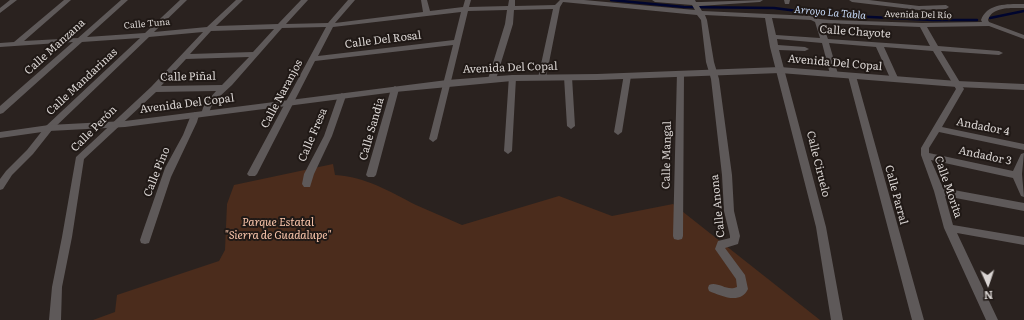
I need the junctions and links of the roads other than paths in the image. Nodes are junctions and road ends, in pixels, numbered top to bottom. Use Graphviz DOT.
graph roads {
  1 [pos="14,0"];
  2 [pos="68,0"];
  3 [pos="125,0"];
  4 [pos="184,0"];
  5 [pos="240,0"];
  6 [pos="305,0"];
  7 [pos="352,0"];
  8 [pos="424,0"];
  9 [pos="468,0"];
  10 [pos="562,0"];
  11 [pos="655,0"];
  12 [pos="760,0"];
  13 [pos="852,0"];
  14 [pos="740,1"];
  15 [pos="511,4"];
  16 [pos="1024,6"];
  17 [pos="557,7"];
  18 [pos="696,7"];
  19 [pos="946,7"];
  20 [pos="466,9"];
  21 [pos="0,11"];
  22 [pos="427,13"];
  23 [pos="768,16"];
  24 [pos="818,21"];
  25 [pos="987,24"];
  26 [pos="331,25"];
  27 [pos="922,25"];
  28 [pos="280,26"];
  29 [pos="210,28"];
  30 [pos="148,35"];
  31 [pos="1024,37"];
  32 [pos="79,40"];
  33 [pos="457,42"];
  34 [pos="773,42"];
  35 [pos="825,42"];
  36 [pos="16,44"];
  37 [pos="0,45"];
  38 [pos="879,45"];
  39 [pos="805,49"];
  40 [pos="936,49"];
  41 [pos="999,53"];
  42 [pos="255,54"];
  43 [pos="184,56"];
  44 [pos="313,59"];
  45 [pos="780,70"];
  46 [pos="712,72"];
  47 [pos="680,74"];
  48 [pos="834,74"];
  49 [pos="627,76"];
  50 [pos="852,76"];
  51 [pos="512,78"];
  52 [pos="542,78"];
  53 [pos="568,78"];
  54 [pos="492,79"];
  55 [pos="895,80"];
  56 [pos="447,83"];
  57 [pos="957,84"];
  58 [pos="1024,87"];
  59 [pos="224,88"];
  60 [pos="154,89"];
  61 [pos="395,89"];
  62 [pos="342,96"];
  63 [pos="288,103"];
  64 [pos="0,111"];
  65 [pos="205,114"];
  66 [pos="195,115"];
  67 [pos="115,125"];
  68 [pos="571,126"];
  69 [pos="49,128"];
  70 [pos="938,129"];
  71 [pos="618,132"];
  72 [pos="0,136"];
  73 [pos="433,139"];
  74 [pos="1024,147"];
  75 [pos="508,151"];
  76 [pos="925,155"];
  77 [pos="1024,156"];
  78 [pos="252,174"];
  79 [pos="371,175"];
  80 [pos="1016,175"];
  81 [pos="307,184"];
  82 [pos="0,186"];
  83 [pos="939,191"];
  84 [pos="1024,193"];
  85 [pos="1024,207"];
  86 [pos="949,228"];
  87 [pos="678,236"];
  88 [pos="145,240"];
  89 [pos="1024,241"];
  90 [pos="713,288"];
  91 [pos="55,320"];
  92 [pos="837,320"];
  93 [pos="918,320"];
  94 [pos="992,320"];
  1 -- 21 [label="street"];
  2 -- 36 [label="street"];
  3 -- 32 [label="street, Calle Manzana"];
  4 -- 30 [label="street, Calle Mandarinas"];
  5 -- 29 [label="street, Calle Perón"];
  6 -- 28 [label="street"];
  7 -- 26 [label="street"];
  8 -- 22 [label="street"];
  9 -- 20 [label="street"];
  10 -- 17 [label="street"];
  10 -- 18 [label="street, Avenida Del Río"];
  11 -- 18 [label="street, Avenida Del Río"];
  12 -- 14 [label="street, Avenida Del Río"];
  13 -- 19 [label="street"];
  14 -- 18 [label="street, Avenida Del Río"];
  15 -- 17 [label="street, Calle Tuna"];
  15 -- 20 [label="street, Calle Tuna"];
  15 -- 54 [label="street"];
  16 -- 25 [label="street"];
  17 -- 52 [label="street"];
  18 -- 23 [label="street, Avenida Del Río"];
  18 -- 46 [label="street"];
  20 -- 22 [label="street, Calle Tuna"];
  20 -- 33 [label="street"];
  22 -- 26 [label="street, Calle Tuna"];
  23 -- 24 [label="street, Avenida Del Río"];
  23 -- 34 [label="street, Calle Ciruelo"];
  24 -- 27 [label="street, Avenida Del Río"];
  24 -- 35 [label="street"];
  25 -- 27 [label="street, Avenida Del Río"];
  25 -- 31 [label="street, Avenida Del Río"];
  26 -- 28 [label="street, Calle Tuna"];
  26 -- 44 [label="street, Calle Naranjos"];
  27 -- 40 [label="street"];
  28 -- 29 [label="street, Calle Tuna"];
  28 -- 42 [label="street"];
  29 -- 30 [label="street, Calle Tuna"];
  29 -- 43 [label="street, Calle Perón"];
  30 -- 32 [label="street, Calle Tuna"];
  30 -- 69 [label="street, Calle Mandarinas"];
  32 -- 36 [label="street, Calle Tuna"];
  32 -- 64 [label="street, Calle Manzana"];
  33 -- 44 [label="street, Calle Del Rosal"];
  33 -- 56 [label="street"];
  34 -- 35 [label="street, Calle Chayote"];
  34 -- 39 [label="street"];
  34 -- 45 [label="street, Calle Ciruelo"];
  35 -- 38 [label="street, Calle Chayote"];
  35 -- 48 [label="street"];
  36 -- 37 [label="street, Calle Tuna"];
  38 -- 40 [label="street, Calle Chayote"];
  38 -- 55 [label="street"];
  40 -- 41 [label="street, Calle Chayote"];
  40 -- 57 [label="street"];
  42 -- 43 [label="street"];
  42 -- 59 [label="street"];
  43 -- 60 [label="street, Calle Perón"];
  44 -- 63 [label="street, Calle Naranjos"];
  45 -- 46 [label="street, Avenida Del Copal"];
  45 -- 48 [label="street, Avenida Del Copal"];
  45 -- 92 [label="street, Calle Ciruelo"];
  46 -- 47 [label="street, Avenida Del Copal"];
  46 -- 90 [label="street, Calle Anona"];
  47 -- 49 [label="street, Avenida Del Copal"];
  47 -- 87 [label="street, Calle Mangal"];
  48 -- 50 [label="street, Avenida Del Copal"];
  49 -- 53 [label="street, Avenida Del Copal"];
  49 -- 71 [label="street"];
  50 -- 55 [label="street, Avenida Del Copal"];
  50 -- 93 [label="street, Calle Parral"];
  51 -- 52 [label="street, Avenida Del Copal"];
  51 -- 54 [label="street, Avenida Del Copal"];
  51 -- 75 [label="street"];
  52 -- 53 [label="street, Avenida Del Copal"];
  53 -- 68 [label="street"];
  54 -- 56 [label="street, Avenida Del Copal"];
  55 -- 57 [label="street, Avenida Del Copal"];
  56 -- 61 [label="street, Avenida Del Copal"];
  56 -- 73 [label="street"];
  57 -- 58 [label="street, Avenida Del Copal"];
  57 -- 70 [label="street, Calle Morita"];
  59 -- 60 [label="street, Calle Piñal"];
  59 -- 65 [label="street"];
  60 -- 67 [label="street, Calle Perón"];
  61 -- 62 [label="street, Avenida Del Copal"];
  61 -- 79 [label="street, Calle Sandia"];
  62 -- 63 [label="street, Avenida Del Copal"];
  62 -- 81 [label="street, Calle Fresa"];
  63 -- 65 [label="street, Avenida Del Copal"];
  63 -- 78 [label="street, Calle Naranjos"];
  65 -- 66 [label="street, Avenida Del Copal"];
  66 -- 67 [label="street, Avenida Del Copal"];
  66 -- 88 [label="street, Calle Pino"];
  67 -- 69 [label="street, Avenida Del Copal"];
  67 -- 91 [label="street, Calle Perón"];
  69 -- 72 [label="street, Avenida Del Copal"];
  69 -- 82 [label="street, Calle Mandarinas"];
  70 -- 74 [label="street, Andador 4"];
  70 -- 76 [label="street, Calle Morita"];
  76 -- 80 [label="street, Andador 3"];
  76 -- 83 [label="street, Calle Morita"];
  77 -- 80 [label="street"];
  80 -- 84 [label="street"];
  83 -- 85 [label="street"];
  83 -- 86 [label="street, Calle Morita"];
  86 -- 89 [label="street"];
  86 -- 94 [label="street, Calle Morita"];
}
